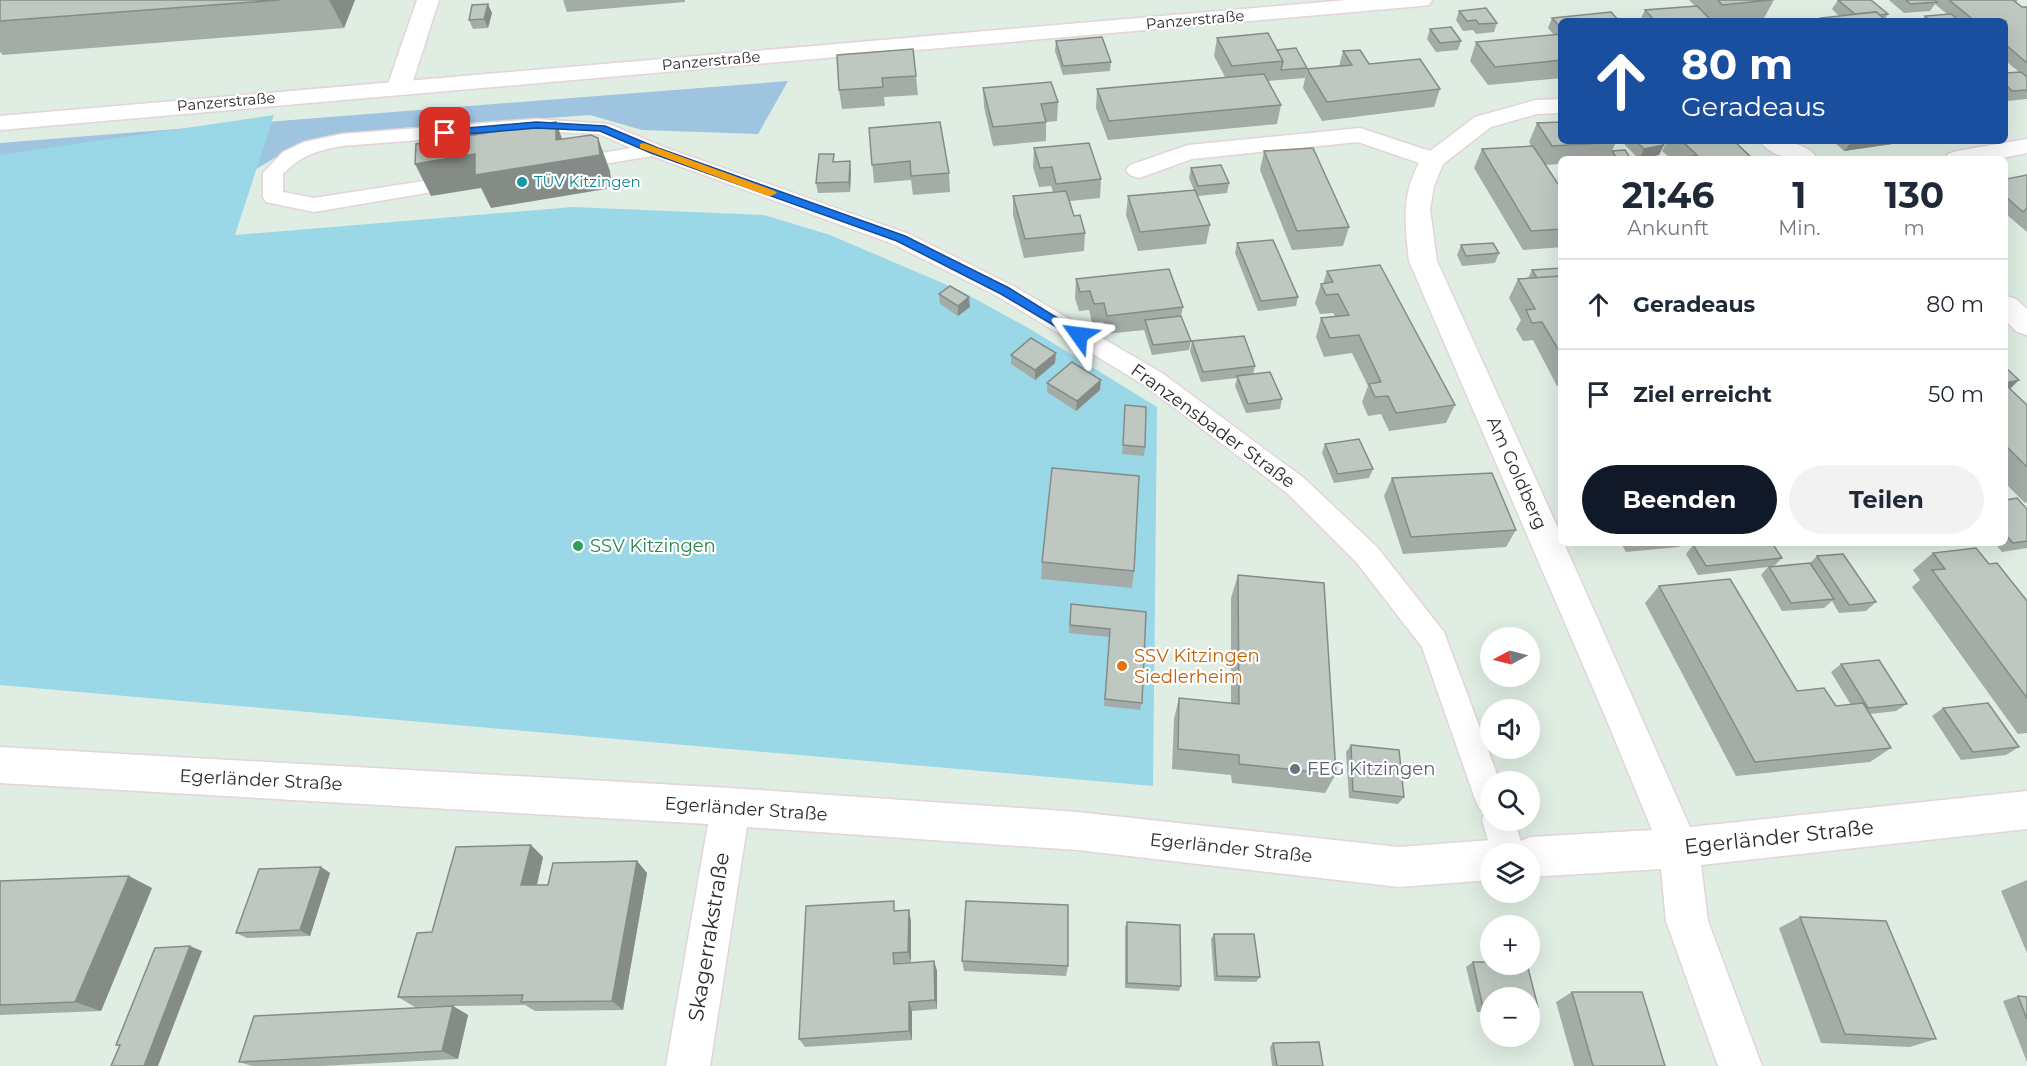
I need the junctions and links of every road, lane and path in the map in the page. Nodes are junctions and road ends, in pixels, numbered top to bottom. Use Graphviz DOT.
graph roads {
  1 [pos="428,0"];
  2 [pos="1421,0"];
  3 [pos="399,87"];
  4 [pos="1558,106"];
  5 [pos="0,123"];
  6 [pos="1778,144"];
  7 [pos="2027,146"];
  8 [pos="654,150"];
  9 [pos="1800,156"];
  10 [pos="1973,156"];
  11 [pos="1433,160"];
  12 [pos="549,167"];
  13 [pos="1138,170"];
  14 [pos="478,179"];
  15 [pos="2008,308"];
  16 [pos="2027,325"];
  17 [pos="0,765"];
  18 [pos="1481,771"];
  19 [pos="730,807"];
  20 [pos="2027,810"];
  21 [pos="1679,848"];
  22 [pos="1540,856"];
  23 [pos="1480,861"];
  24 [pos="688,1066"];
  25 [pos="1740,1066"];
  1 -- 3 [label="street"];
  2 -- 3 [label="street, Panzerstraße"];
  3 -- 5 [label="street, Panzerstraße"];
  4 -- 11 [label="street, Am Goldberg"];
  6 -- 9 [label="street"];
  7 -- 10 [label="street"];
  8 -- 12 [label="lane"];
  8 -- 14 [label="lane, Franzensbader Straße"];
  8 -- 18 [label="lane, Franzensbader Straße"];
  11 -- 13 [label="street"];
  11 -- 21 [label="street, Am Goldberg"];
  15 -- 16 [label="street"];
  17 -- 19 [label="street, Egerländer Straße"];
  19 -- 23 [label="street, Egerländer Straße"];
  19 -- 24 [label="street, Skagerrakstraße"];
  20 -- 21 [label="street, Egerländer Straße"];
  21 -- 22 [label="street, Egerländer Straße"];
  21 -- 25 [label="street, Am Goldberg"];
}
